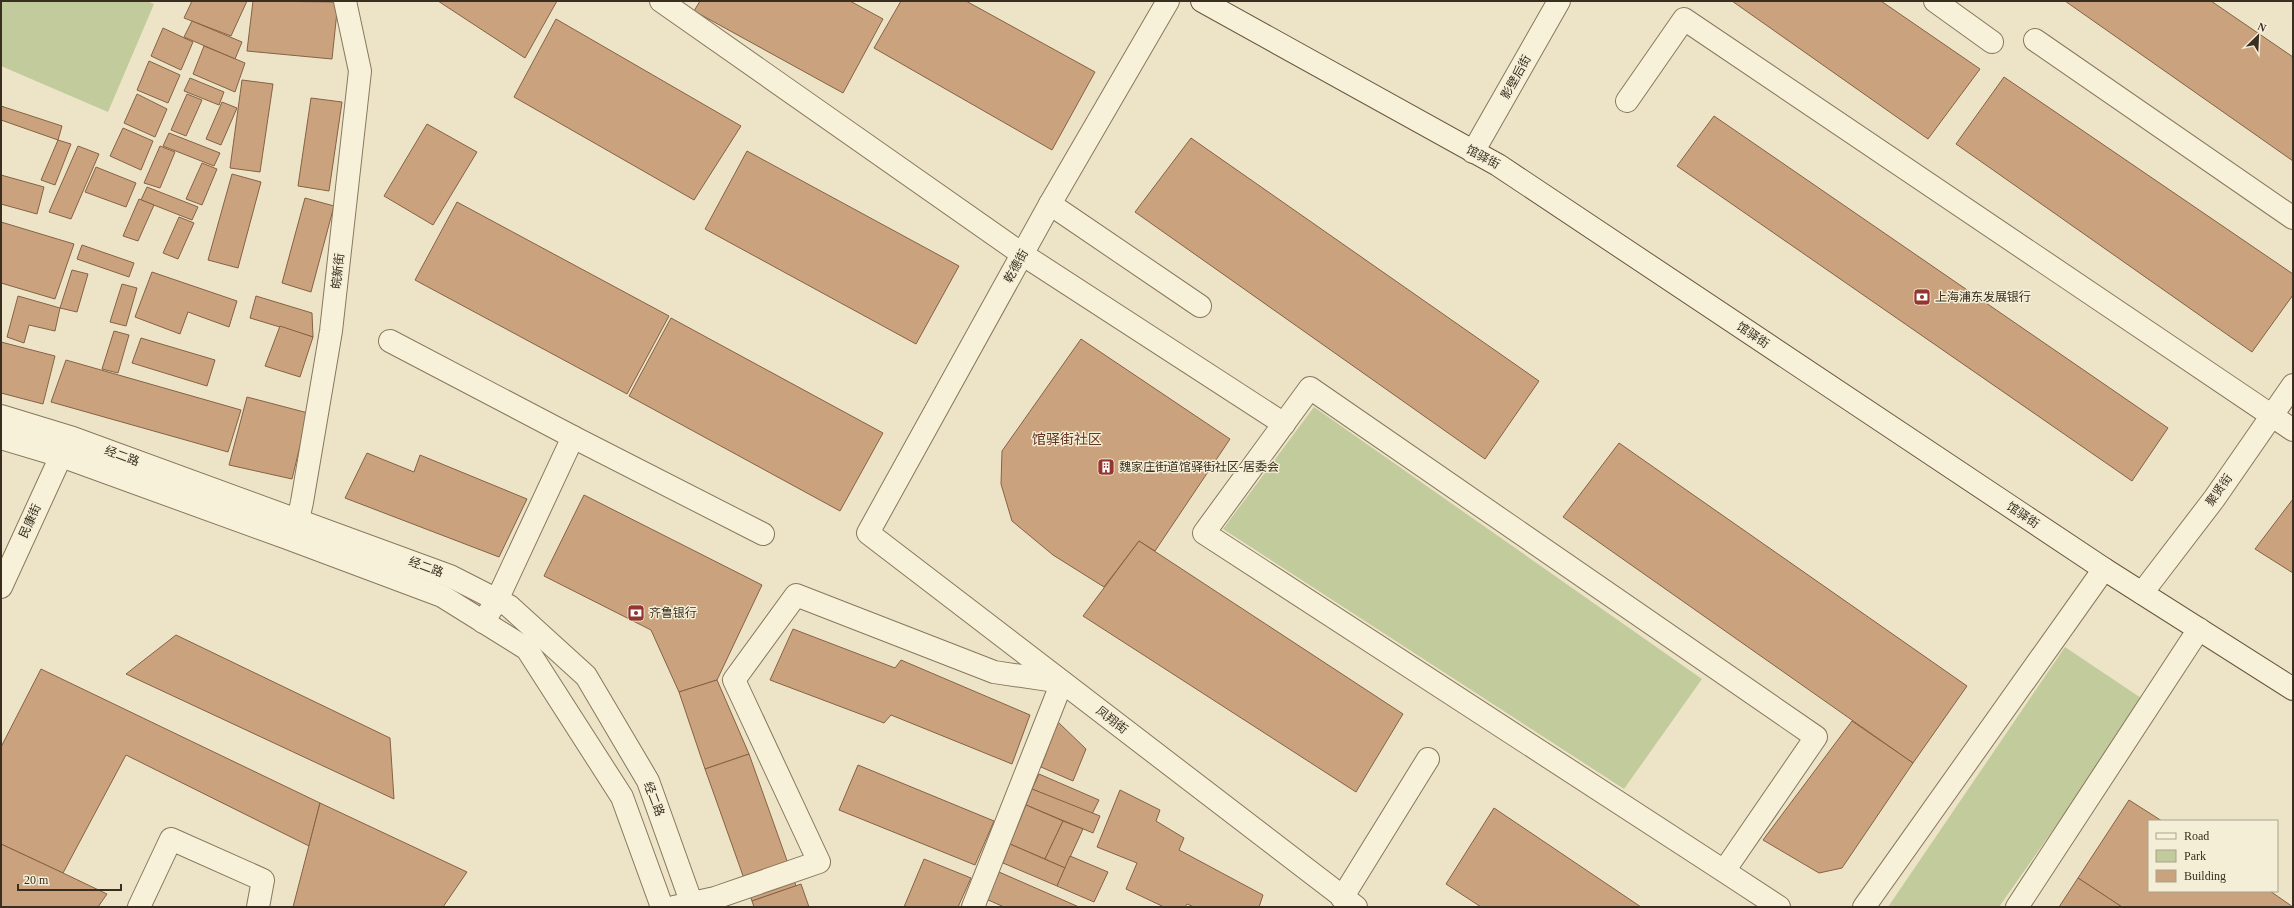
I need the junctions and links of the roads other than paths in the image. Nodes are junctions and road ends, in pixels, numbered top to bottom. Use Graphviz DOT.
graph roads {
  1 [pos="345,1"];
  2 [pos="661,1"];
  3 [pos="1168,1"];
  4 [pos="1202,1"];
  5 [pos="1559,1"];
  6 [pos="1935,1"];
  7 [pos="2034,40"];
  8 [pos="1992,42"];
  9 [pos="1627,101"];
  10 [pos="1473,152"];
  11 [pos="1050,204"];
  12 [pos="2293,218"];
  13 [pos="1022,254"];
  14 [pos="1200,306"];
  15 [pos="390,341"];
  16 [pos="2293,385"];
  17 [pos="1,416"];
  18 [pos="2271,416"];
  19 [pos="1284,424"];
  20 [pos="2293,430"];
  21 [pos="572,437"];
  22 [pos="1,438"];
  23 [pos="61,456"];
  24 [pos="292,529"];
  25 [pos="868,533"];
  26 [pos="763,534"];
  27 [pos="2104,569"];
  28 [pos="1,587"];
  29 [pos="2142,593"];
  30 [pos="497,600"];
  31 [pos="484,622"];
  32 [pos="2199,629"];
  33 [pos="1062,682"];
  34 [pos="2293,689"];
  35 [pos="1428,759"];
  36 [pos="1724,871"];
  37 [pos="1349,902"];
  38 [pos="686,906"];
  39 [pos="139,907"];
  40 [pos="258,907"];
  41 [pos="662,907"];
  42 [pos="973,907"];
  43 [pos="1779,907"];
  44 [pos="1864,907"];
  45 [pos="2017,907"];
  1 -- 24 [label="street, 皖新街"];
  2 -- 13 [label="street"];
  3 -- 11 [label="street, 乾德街"];
  4 -- 10 [label="street, 馆驿街"];
  5 -- 10 [label="street, 影壁后街"];
  6 -- 8 [label="street"];
  7 -- 12 [label="street"];
  9 -- 18 [label="street"];
  10 -- 27 [label="street, 馆驿街"];
  11 -- 13 [label="street, 乾德街"];
  11 -- 14 [label="street"];
  13 -- 19 [label="street"];
  13 -- 25 [label="street, 乾德街"];
  15 -- 21 [label="street"];
  16 -- 18 [label="street, 聚贤街"];
  17 -- 24 [label="street, 经二路"];
  18 -- 20 [label="street"];
  18 -- 29 [label="street, 聚贤街"];
  19 -- 36 [label="street"];
  19 -- 36 [label="street"];
  21 -- 26 [label="street"];
  21 -- 30 [label="street"];
  22 -- 23 [label="street, 经二路"];
  23 -- 24 [label="street, 经二路"];
  23 -- 28 [label="street, 民康街"];
  24 -- 30 [label="street, 经二路"];
  24 -- 31 [label="street, 经二路"];
  25 -- 33 [label="street, 凤翔街"];
  27 -- 29 [label="street, 馆驿街"];
  27 -- 44 [label="street"];
  29 -- 32 [label="street, 馆驿街"];
  30 -- 31 [label="street"];
  30 -- 38 [label="street, 经二路"];
  31 -- 41 [label="street, 经二路"];
  32 -- 34 [label="street, 馆驿街"];
  32 -- 45 [label="street"];
  33 -- 37 [label="street, 凤翔街"];
  33 -- 38 [label="street"];
  33 -- 42 [label="street"];
  35 -- 37 [label="street"];
  36 -- 43 [label="street"];
  39 -- 40 [label="street"];
}
